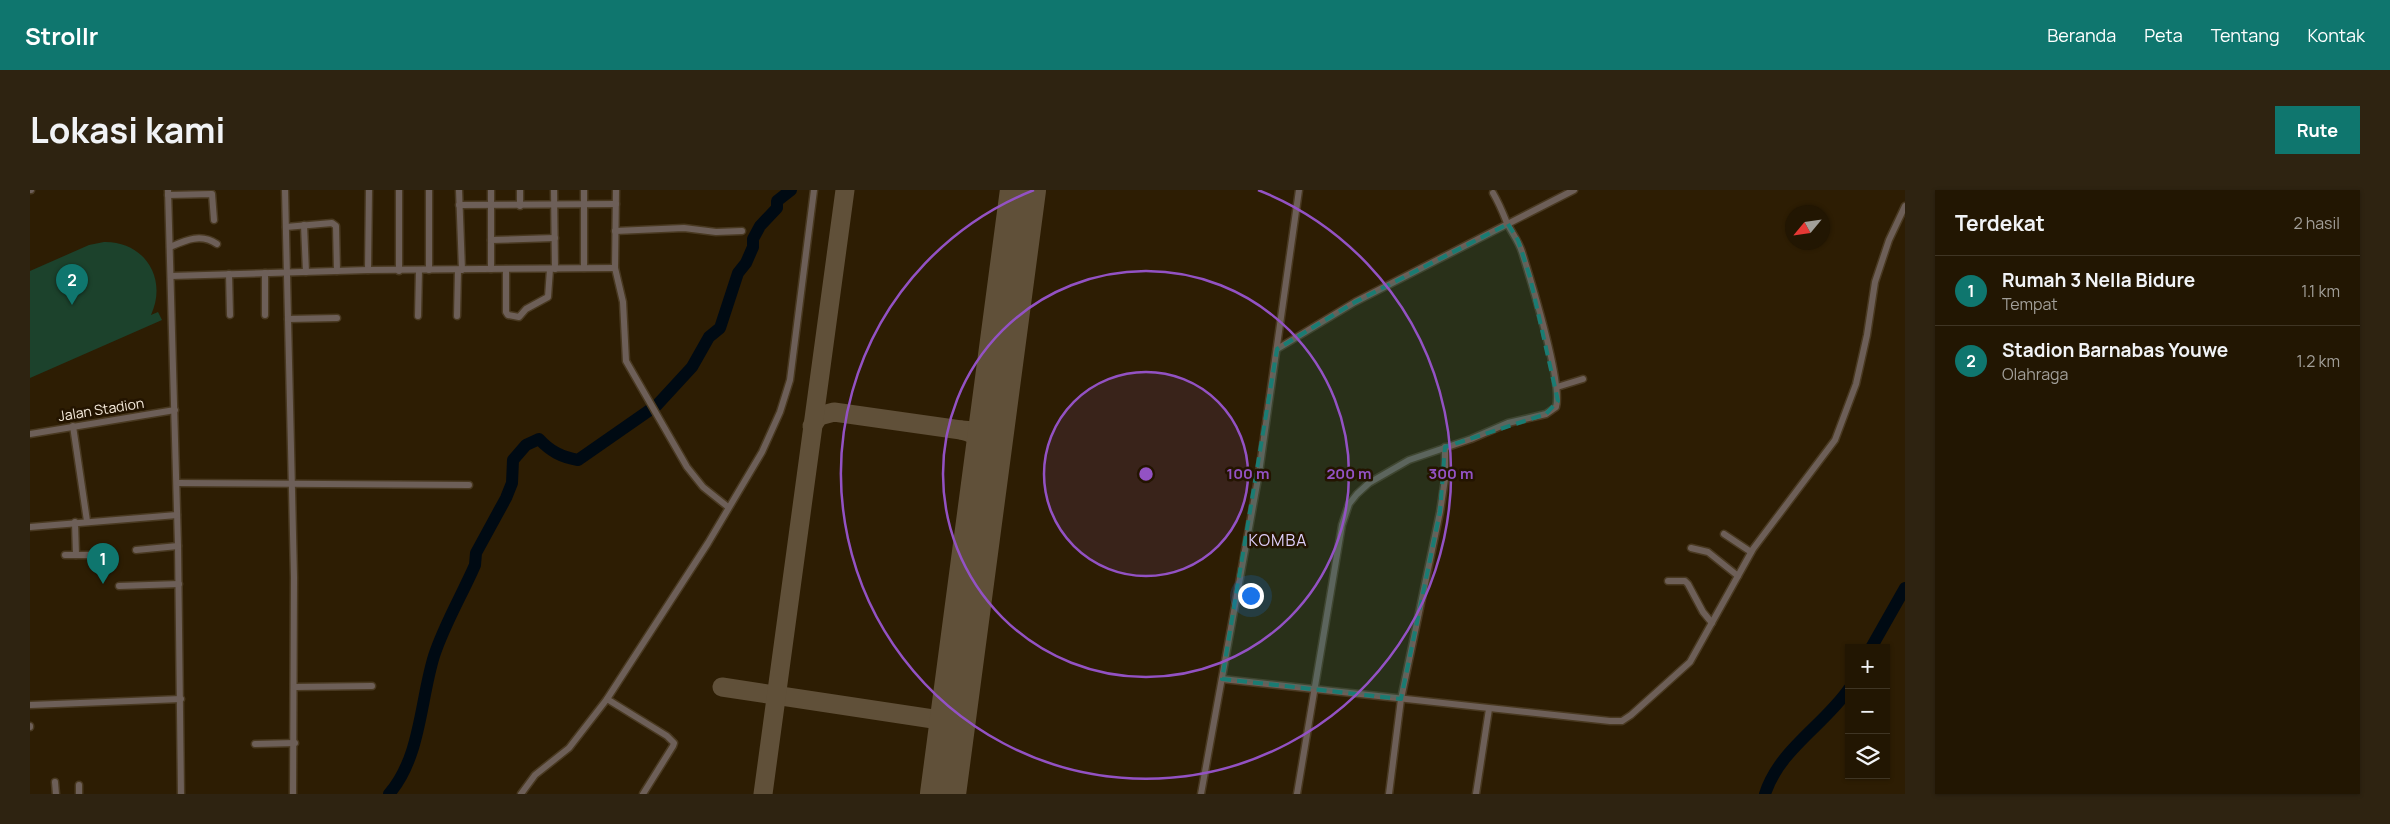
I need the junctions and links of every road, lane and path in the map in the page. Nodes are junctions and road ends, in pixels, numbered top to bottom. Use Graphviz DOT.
graph roads {
  1 [pos="285,190"];
  2 [pos="368,190"];
  3 [pos="398,190"];
  4 [pos="429,190"];
  5 [pos="459,190"];
  6 [pos="491,190"];
  7 [pos="520,190"];
  8 [pos="554,190"];
  9 [pos="584,190"];
  10 [pos="616,190"];
  11 [pos="814,190"];
  12 [pos="1299,190"];
  13 [pos="1574,190"];
  14 [pos="168,193"];
  15 [pos="1493,193"];
  16 [pos="554,204"];
  17 [pos="585,204"];
  18 [pos="616,204"];
  19 [pos="460,205"];
  20 [pos="491,206"];
  21 [pos="520,206"];
  22 [pos="1905,206"];
  23 [pos="214,220"];
  24 [pos="1508,224"];
  25 [pos="304,226"];
  26 [pos="286,227"];
  27 [pos="616,231"];
  28 [pos="742,231"];
  29 [pos="555,238"];
  30 [pos="491,240"];
  31 [pos="217,244"];
  32 [pos="170,247"];
  33 [pos="584,268"];
  34 [pos="615,268"];
  35 [pos="492,269"];
  36 [pos="506,269"];
  37 [pos="553,269"];
  38 [pos="368,270"];
  39 [pos="399,270"];
  40 [pos="419,270"];
  41 [pos="429,270"];
  42 [pos="460,270"];
  43 [pos="337,271"];
  44 [pos="306,272"];
  45 [pos="287,273"];
  46 [pos="230,274"];
  47 [pos="265,274"];
  48 [pos="171,276"];
  49 [pos="265,314"];
  50 [pos="230,315"];
  51 [pos="418,316"];
  52 [pos="457,316"];
  53 [pos="336,318"];
  54 [pos="288,319"];
  55 [pos="1277,349"];
  56 [pos="1583,379"];
  57 [pos="1557,387"];
  58 [pos="175,410"];
  59 [pos="74,426"];
  60 [pos="30,434"];
  61 [pos="1445,447"];
  62 [pos="176,484"];
  63 [pos="291,484"];
  64 [pos="469,485"];
  65 [pos="728,508"];
  66 [pos="176,514"];
  67 [pos="87,521"];
  68 [pos="75,522"];
  69 [pos="30,527"];
  70 [pos="1724,534"];
  71 [pos="178,546"];
  72 [pos="1690,548"];
  73 [pos="136,550"];
  74 [pos="1751,552"];
  75 [pos="76,555"];
  76 [pos="91,555"];
  77 [pos="65,556"];
  78 [pos="1738,576"];
  79 [pos="1668,581"];
  80 [pos="179,584"];
  81 [pos="119,586"];
  82 [pos="1712,623"];
  83 [pos="1222,680"];
  84 [pos="372,686"];
  85 [pos="295,687"];
  86 [pos="1316,689"];
  87 [pos="181,699"];
  88 [pos="607,699"];
  89 [pos="1401,699"];
  90 [pos="30,705"];
  91 [pos="1489,708"];
  92 [pos="294,743"];
  93 [pos="256,744"];
  94 [pos="56,782"];
  95 [pos="78,785"];
  96 [pos="56,794"];
  97 [pos="79,794"];
  98 [pos="181,794"];
  99 [pos="293,794"];
  100 [pos="521,794"];
  101 [pos="643,794"];
  102 [pos="1201,794"];
  103 [pos="1297,794"];
  104 [pos="1389,794"];
  105 [pos="1476,794"];
  1 -- 26 [label="street"];
  2 -- 38 [label="street"];
  3 -- 39 [label="street"];
  4 -- 41 [label="street"];
  5 -- 19 [label="street"];
  6 -- 20 [label="street"];
  7 -- 21 [label="street"];
  8 -- 16 [label="street"];
  9 -- 17 [label="street"];
  10 -- 18 [label="street"];
  11 -- 65 [label="street"];
  12 -- 55 [label="street"];
  13 -- 24 [label="street"];
  14 -- 23 [label="street"];
  14 -- 32 [label="street"];
  15 -- 24 [label="street"];
  16 -- 17 [label="street"];
  16 -- 21 [label="street"];
  16 -- 29 [label="street"];
  17 -- 18 [label="street"];
  17 -- 33 [label="street"];
  18 -- 27 [label="street"];
  19 -- 20 [label="street"];
  19 -- 42 [label="street"];
  20 -- 21 [label="street"];
  20 -- 30 [label="street"];
  22 -- 74 [label="street"];
  24 -- 55 [label="street"];
  24 -- 57 [label="street"];
  25 -- 26 [label="street"];
  25 -- 43 [label="street"];
  25 -- 44 [label="street"];
  26 -- 45 [label="street"];
  27 -- 28 [label="street"];
  27 -- 34 [label="street"];
  29 -- 30 [label="street"];
  29 -- 37 [label="street"];
  30 -- 35 [label="street"];
  31 -- 32 [label="street"];
  32 -- 48 [label="street"];
  33 -- 34 [label="street"];
  33 -- 37 [label="street"];
  34 -- 65 [label="street"];
  35 -- 36 [label="street"];
  35 -- 42 [label="street"];
  36 -- 37 [label="street"];
  36 -- 37 [label="street"];
  38 -- 39 [label="street"];
  38 -- 43 [label="street"];
  39 -- 40 [label="street"];
  40 -- 41 [label="street"];
  40 -- 51 [label="street"];
  41 -- 42 [label="street"];
  42 -- 52 [label="street"];
  43 -- 44 [label="street"];
  44 -- 45 [label="street"];
  45 -- 47 [label="street"];
  45 -- 54 [label="street"];
  46 -- 47 [label="street"];
  46 -- 48 [label="street"];
  46 -- 50 [label="street"];
  47 -- 49 [label="street"];
  48 -- 58 [label="street"];
  53 -- 54 [label="street"];
  54 -- 63 [label="street"];
  55 -- 83 [label="street"];
  56 -- 57 [label="street"];
  57 -- 61 [label="street"];
  58 -- 59 [label="street, Jalan Stadion"];
  58 -- 62 [label="street"];
  59 -- 60 [label="street, Jalan Stadion"];
  59 -- 67 [label="street"];
  61 -- 86 [label="street"];
  61 -- 89 [label="street"];
  62 -- 63 [label="street"];
  62 -- 66 [label="street"];
  63 -- 64 [label="street"];
  63 -- 85 [label="street"];
  65 -- 88 [label="street"];
  66 -- 67 [label="street"];
  66 -- 71 [label="street"];
  67 -- 68 [label="street"];
  68 -- 69 [label="street"];
  68 -- 75 [label="street"];
  70 -- 74 [label="street"];
  71 -- 73 [label="street"];
  71 -- 80 [label="street"];
  72 -- 78 [label="street"];
  74 -- 78 [label="street"];
  75 -- 76 [label="street"];
  75 -- 77 [label="street"];
  78 -- 82 [label="street"];
  79 -- 82 [label="street"];
  80 -- 81 [label="street"];
  80 -- 87 [label="street"];
  82 -- 91 [label="street"];
  83 -- 86 [label="street"];
  83 -- 102 [label="street"];
  84 -- 85 [label="street"];
  85 -- 92 [label="street"];
  86 -- 89 [label="street"];
  86 -- 103 [label="street"];
  87 -- 90 [label="street"];
  87 -- 98 [label="street"];
  88 -- 100 [label="street"];
  88 -- 101 [label="street"];
  89 -- 91 [label="street"];
  89 -- 104 [label="street"];
  91 -- 105 [label="street"];
  92 -- 93 [label="street"];
  92 -- 99 [label="street"];
  94 -- 96 [label="street"];
  95 -- 97 [label="street"];
}
